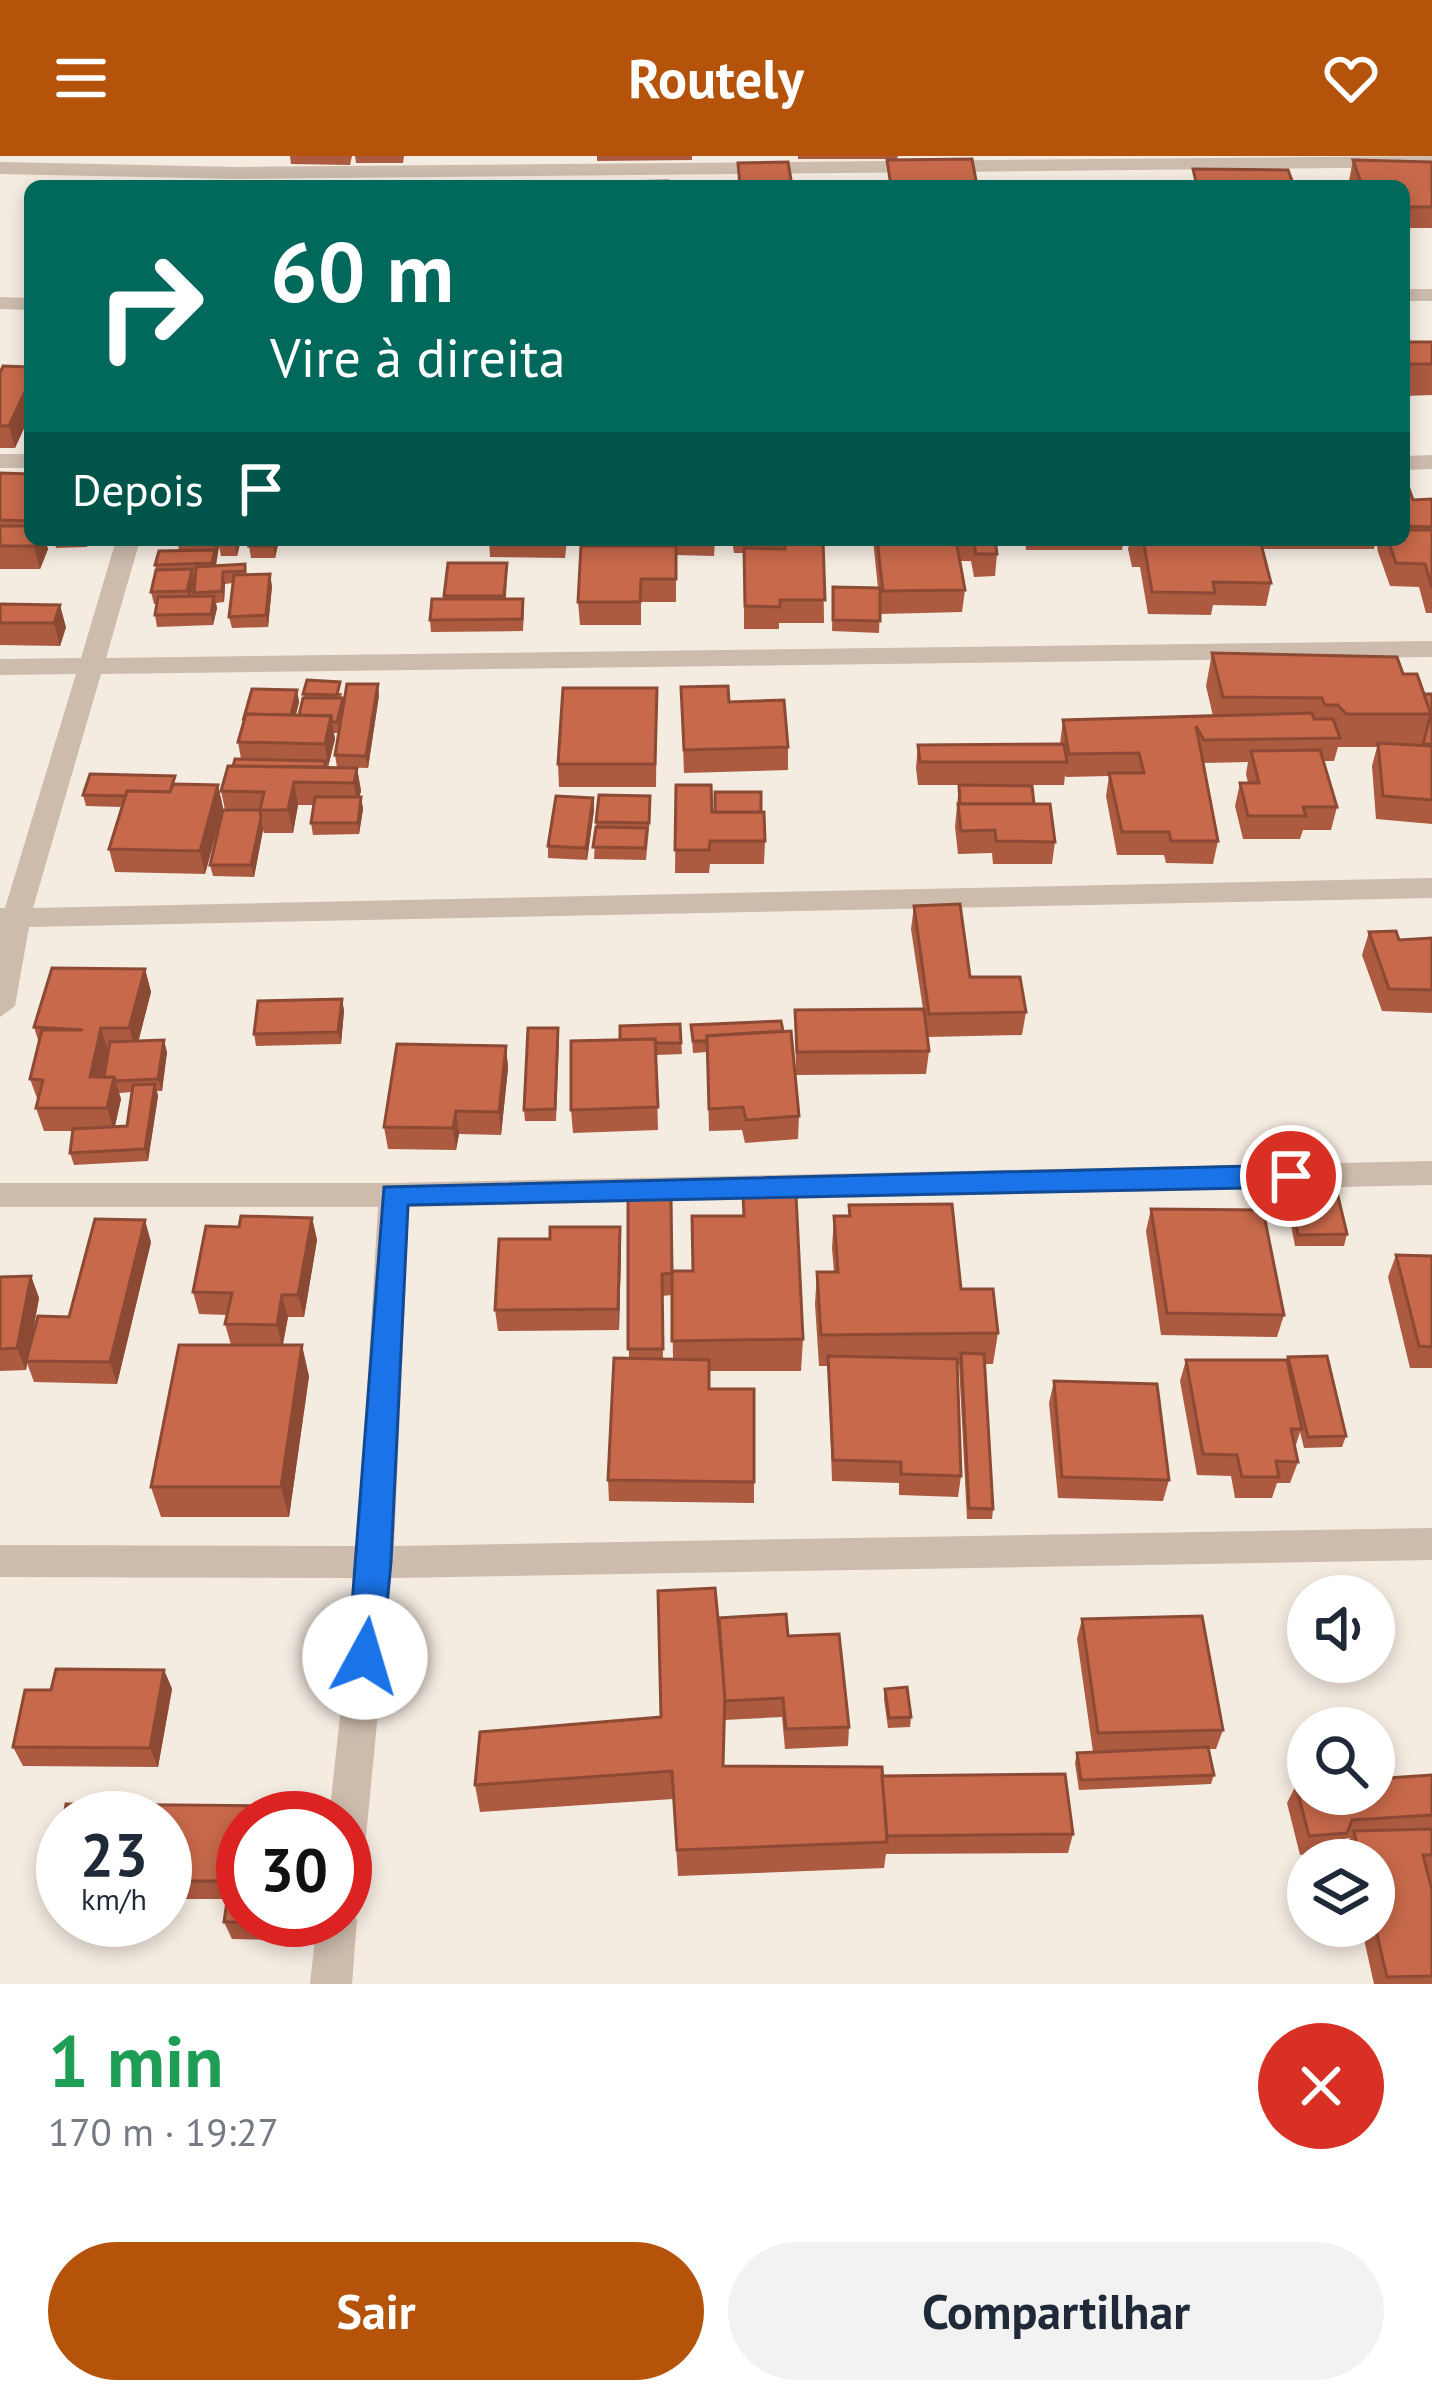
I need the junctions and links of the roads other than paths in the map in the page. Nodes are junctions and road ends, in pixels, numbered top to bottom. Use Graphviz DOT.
graph roads {
  1 [pos="1432,161"];
  2 [pos="0,168"];
  3 [pos="239,172"];
  4 [pos="126,546"];
  5 [pos="1432,649"];
  6 [pos="0,667"];
  7 [pos="89,669"];
  8 [pos="1432,888"];
  9 [pos="8,918"];
  10 [pos="0,1006"];
  11 [pos="1432,1173"];
  12 [pos="0,1195"];
  13 [pos="394,1195"];
  14 [pos="1432,1544"];
  15 [pos="0,1561"];
  16 [pos="375,1562"];
  17 [pos="351,1791"];
  18 [pos="335,1947"];
  19 [pos="331,1984"];
  1 -- 3 [label="street"];
  2 -- 3 [label="street"];
  4 -- 7 [label="street"];
  5 -- 7 [label="street"];
  6 -- 7 [label="street"];
  7 -- 9 [label="street"];
  8 -- 9 [label="street"];
  9 -- 10 [label="street"];
  11 -- 13 [label="street"];
  12 -- 13 [label="street"];
  13 -- 16 [label="street"];
  14 -- 16 [label="street"];
  15 -- 16 [label="street"];
  16 -- 17 [label="street"];
  18 -- 19 [label="street"];
}
